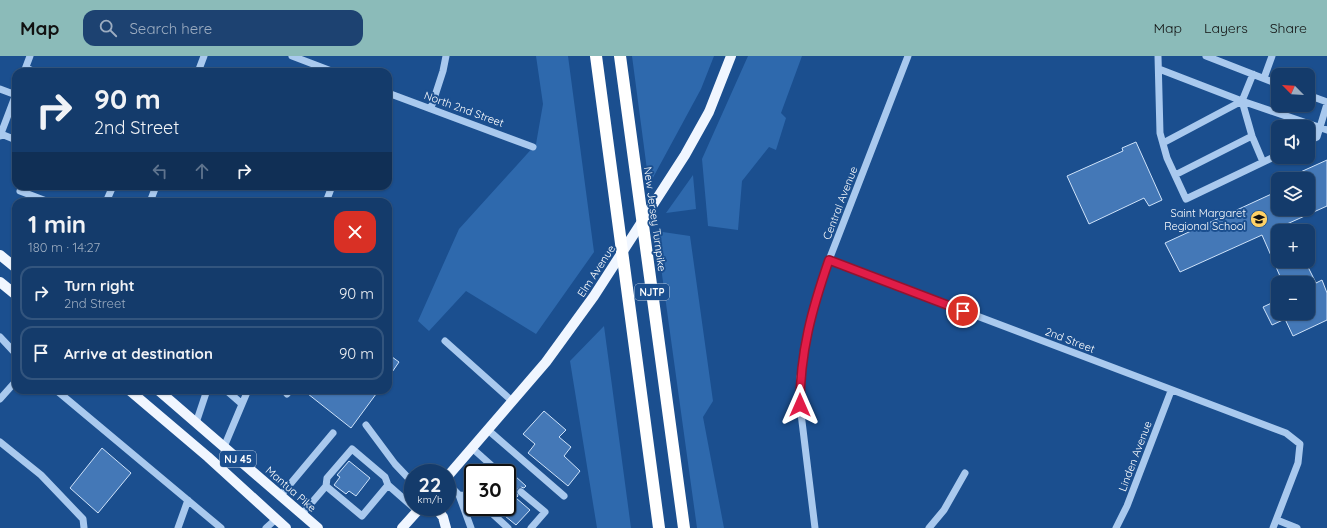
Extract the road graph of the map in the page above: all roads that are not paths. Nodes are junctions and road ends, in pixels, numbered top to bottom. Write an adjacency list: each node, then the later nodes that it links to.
1 (30, 56): 12 (street)
2 (204, 56): 13 (street)
3 (292, 56): 14 (street)
4 (446, 56): 26 (street)
5 (596, 56): 96 (highway, NJTP)
6 (620, 56): 97 (highway, New Jersey Turnpike / NJTP)
7 (731, 56): 56 (main road, Elm Avenue)
8 (908, 56): 40 (street, Central Avenue)
9 (1158, 56): 15 (street)
10 (1206, 56): 16 (street)
11 (1272, 56): 17 (street)
12 (26, 68)
13 (200, 68)
14 (324, 68)
15 (1159, 69): 23 (street); 32 (street)
16 (1253, 74): 17 (street); 23 (street)
17 (1264, 78): 18 (street)
18 (1271, 81)
19 (0, 89): 20 (street)
20 (12, 94)
21 (392, 94): 26 (street, North 2nd Street)
22 (1315, 98): 24 (street)
23 (1242, 101): 27 (street); 29 (street); 32 (street)
24 (1327, 103): 27 (street)
25 (12, 105): 28 (street)
26 (431, 108): 33 (street, North 2nd Street)
27 (1323, 128): 30 (street)
28 (0, 135): 31 (street)
29 (1252, 136): 35 (street); 36 (street)
30 (1315, 138)
31 (12, 139)
32 (1163, 143): 36 (street)
33 (533, 147)
34 (1271, 158): 35 (street)
35 (1263, 162): 36 (street)
36 (1175, 175)
37 (20, 190): 38 (street)
38 (38, 198)
39 (0, 255): 41 (main road)
40 (829, 260): 48 (street, 2nd Street); 98 (street, Central Avenue)
41 (12, 265)
42 (0, 282): 43 (main road)
43 (12, 292)
44 (0, 337): 46 (street)
45 (445, 341): 56 (street)
46 (12, 350)
47 (12, 386): 55 (street)
48 (1171, 391): 84 (street, 2nd Street); 100 (street, Linden Avenue)
49 (61, 394): 78 (street)
50 (134, 394): 83 (main road, NJ 45)
51 (163, 394): 58 (main road, Mantua Pike / NJ 45)
52 (206, 394): 58 (street)
53 (231, 394): 57 (street)
54 (246, 394): 57 (street)
55 (0, 399)
56 (512, 401): 60 (main road, Elm Avenue)
57 (242, 404): 63 (street)
58 (196, 423): 63 (main road, Mantua Pike / NJ 45)
59 (366, 425): 68 (street)
60 (488, 430): 64 (main road, Elm Avenue); 76 (street)
61 (333, 433): 75 (street)
62 (0, 442): 85 (street)
63 (224, 447): 75 (main road, Mantua Pike / NJ 45)
64 (472, 448): 65 (street); 66 (main road, Elm Avenue)
65 (490, 464)
66 (456, 467)
67 (965, 473): 99 (street)
68 (404, 474)
69 (388, 485): 70 (street); 70 (street); 77 (street)
70 (326, 486): 79 (street)
71 (456, 492): 73 (street)
72 (521, 492): 95 (street)
73 (459, 495): 74 (street); 93 (street)
74 (464, 495)
75 (281, 496): 79 (main road, Mantua Pike / NJ 45)
76 (564, 496)
77 (404, 498)
78 (188, 500): 86 (street); 87 (street)
79 (302, 514): 90 (main road, Mantua Pike / NJ 45)
80 (410, 516): 91 (main road)
81 (441, 516): 92 (main road)
82 (495, 516): 94 (street)
83 (276, 519): 88 (street); 89 (main road, NJ 45)
84 (1277, 520): 101 (street); 102 (street)
85 (84, 528)
86 (178, 528)
87 (221, 528)
88 (266, 528)
89 (286, 528)
90 (318, 528)
91 (402, 528)
92 (446, 528)
93 (471, 528)
94 (508, 528)
95 (531, 528)
96 (659, 528)
97 (684, 528)
98 (815, 528)
99 (929, 528)
100 (1116, 528)
101 (1273, 528)
102 (1297, 528)

